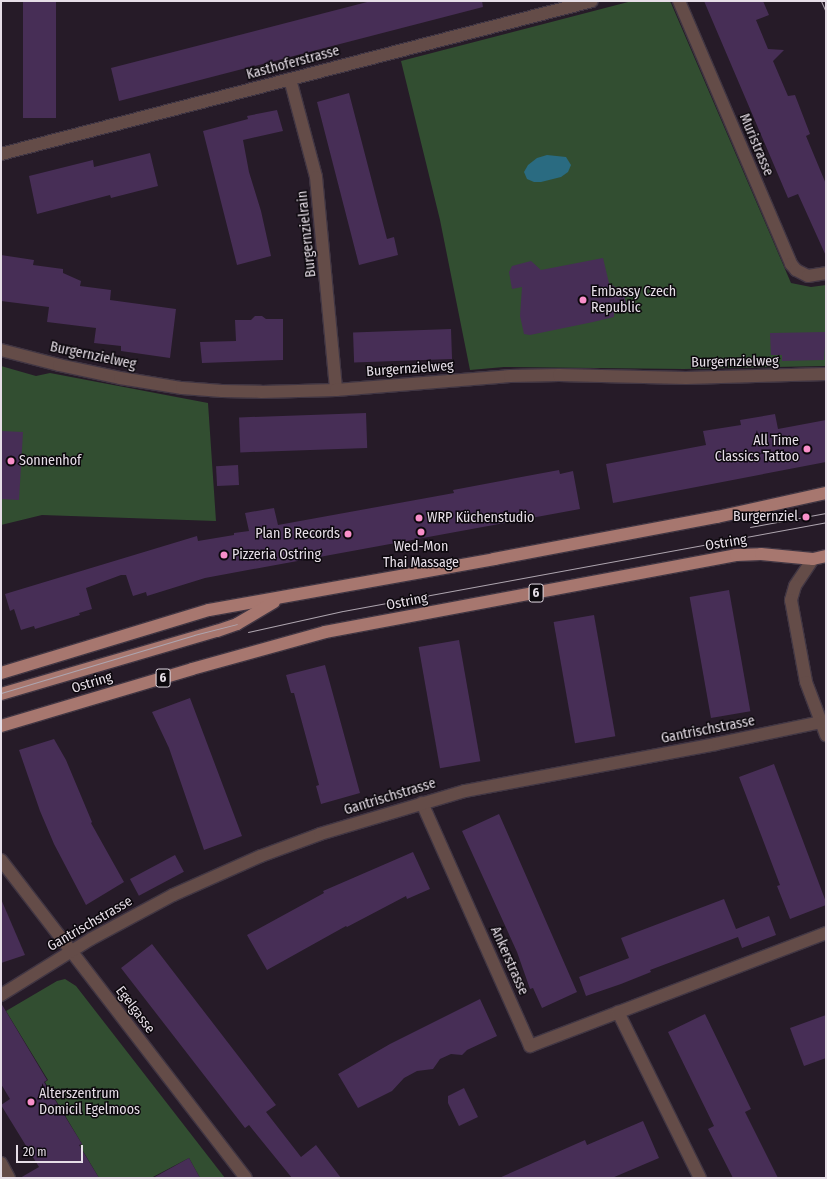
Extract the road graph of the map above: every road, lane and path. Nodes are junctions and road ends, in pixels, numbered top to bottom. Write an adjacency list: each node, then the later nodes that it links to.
1 (592, 1): 3 (street, Kasthoferstrasse)
2 (679, 1): 5 (street, Muristrasse)
3 (290, 79): 4 (street, Kasthoferstrasse); 8 (street, Burgernzielrain)
4 (1, 154)
5 (826, 273)
6 (1, 350): 8 (street, Burgernzielweg)
7 (826, 374): 8 (street, Burgernzielweg)
8 (336, 390)
9 (826, 493): 12 (main road, Ostring / 6)
10 (826, 556): 11 (main road, Ostring / 6)
11 (813, 559): 15 (street); 16 (main road, Ostring / 6)
12 (280, 598): 13 (main road, Ostring / 6); 14 (main road, Ostring / 6)
13 (1, 673)
14 (1, 694)
15 (821, 722): 17 (street); 18 (street, Gantrischstrasse)
16 (1, 726)
17 (826, 735)
18 (422, 803): 21 (street, Gantrischstrasse); 23 (street, Ankerstrasse)
19 (1, 860): 21 (street, Egelgasse)
20 (826, 933): 23 (street, Ankerstrasse)
21 (71, 951): 22 (street, Gantrischstrasse); 26 (street, Egelgasse)
22 (1, 995)
23 (618, 1012): 27 (street)
24 (1, 1163): 25 (street)
25 (9, 1178)
26 (246, 1178)
27 (700, 1178)

